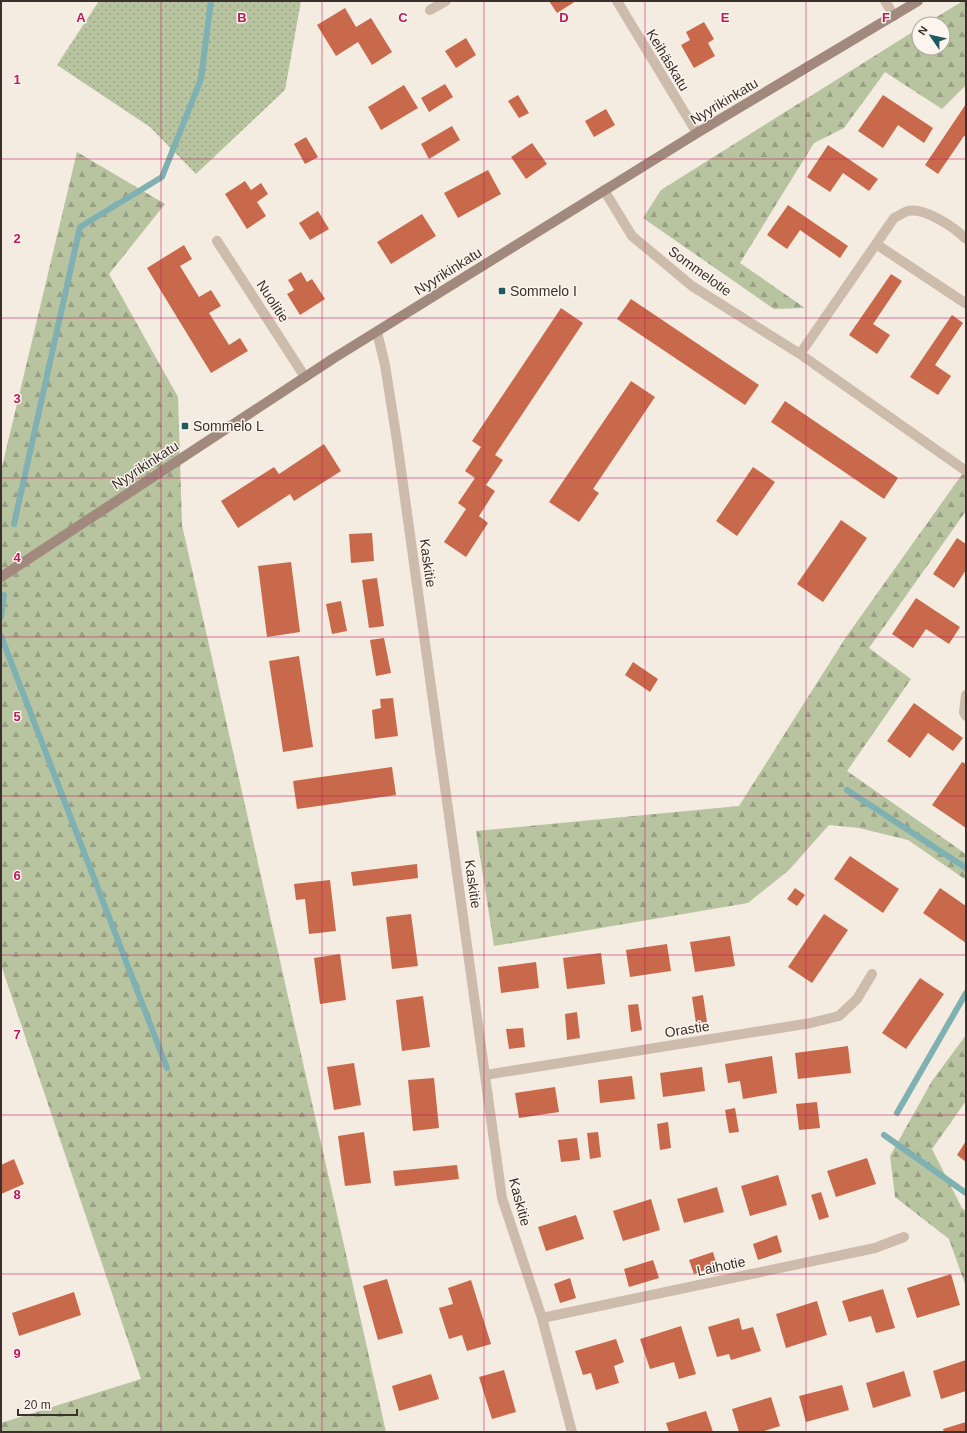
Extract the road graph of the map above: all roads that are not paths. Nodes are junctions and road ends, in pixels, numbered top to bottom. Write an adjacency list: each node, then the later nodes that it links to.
1 (446, 1): 5 (street)
2 (616, 1): 7 (street, Keihäskatu)
3 (886, 1): 6 (street)
4 (918, 1): 6 (street, Nyyrikinkatu)
5 (430, 10)
6 (894, 16): 7 (street, Nyyrikinkatu)
7 (697, 133): 8 (street, Nyyrikinkatu)
8 (604, 190): 13 (street, Nyyrikinkatu); 14 (street, Sommelotie)
9 (966, 240): 11 (street)
10 (217, 241): 15 (street, Nuolitie)
11 (876, 244): 12 (street); 14 (street)
12 (966, 302)
13 (377, 332): 15 (street, Nyyrikinkatu); 21 (street, Kaskitie)
14 (800, 354): 16 (street, Sommelotie)
15 (305, 377): 17 (street, Nyyrikinkatu)
16 (966, 471)
17 (1, 577)
18 (966, 695): 19 (street)
19 (966, 716)
20 (872, 974): 21 (street, Orastie)
21 (485, 1075): 23 (street, Kaskitie)
22 (904, 1237): 23 (street, Laihotie)
23 (542, 1318): 24 (street, Kaskitie)
24 (572, 1432)

